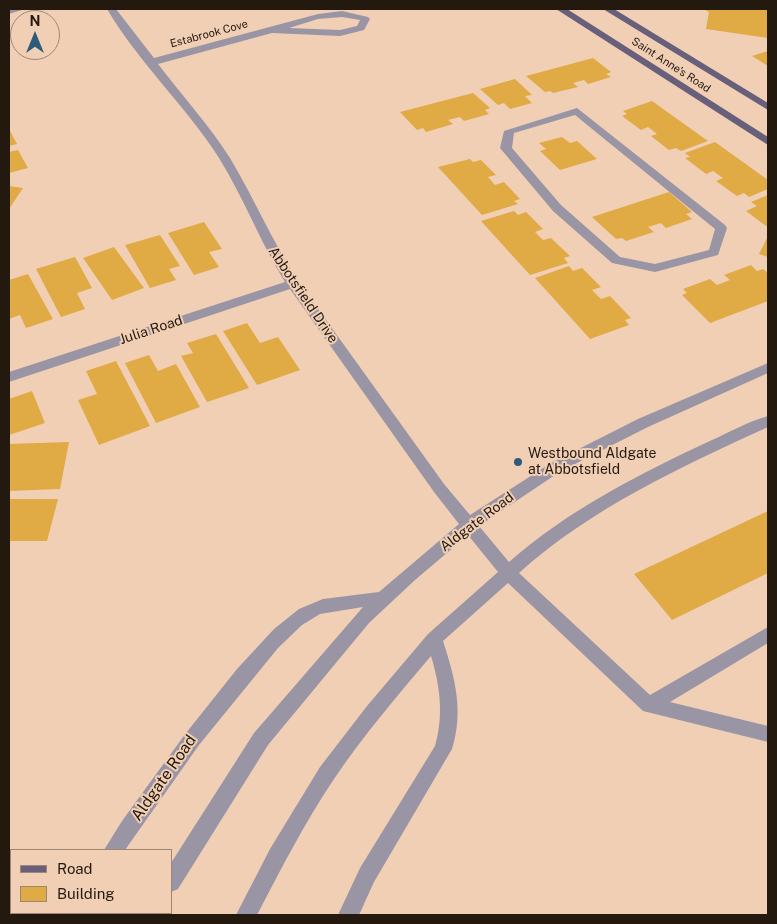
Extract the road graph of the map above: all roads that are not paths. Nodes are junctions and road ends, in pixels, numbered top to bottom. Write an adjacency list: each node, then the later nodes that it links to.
1 (20, 9): 5 (street)
2 (111, 9): 7 (street, Abbotsfield Drive)
3 (560, 9): 10 (main road, Saint Anne's Road)
4 (608, 9): 8 (main road, Saint Anne's Road)
5 (9, 11)
6 (272, 30): 6 (street, Estabrook Cove); 7 (street, Estabrook Cove)
7 (152, 62): 11 (street, Abbotsfield Drive)
8 (768, 107)
9 (577, 111): 9 (street)
10 (768, 142)
11 (293, 284): 13 (street, Julia Road); 15 (street, Abbotsfield Drive)
12 (768, 368): 15 (street, Aldgate Road)
13 (9, 377)
14 (768, 421): 16 (street)
15 (469, 526): 16 (street, Abbotsfield Drive); 17 (street, Aldgate Road)
16 (508, 573): 19 (street); 20 (street, Abbotsfield Drive)
17 (383, 599): 22 (street, Aldgate Road); 23 (street, Aldgate Road)
18 (768, 634): 20 (street)
19 (434, 639): 24 (street); 25 (street)
20 (649, 705): 21 (street)
21 (768, 734)
22 (115, 849)
23 (172, 880)
24 (246, 915)
25 (348, 915)

